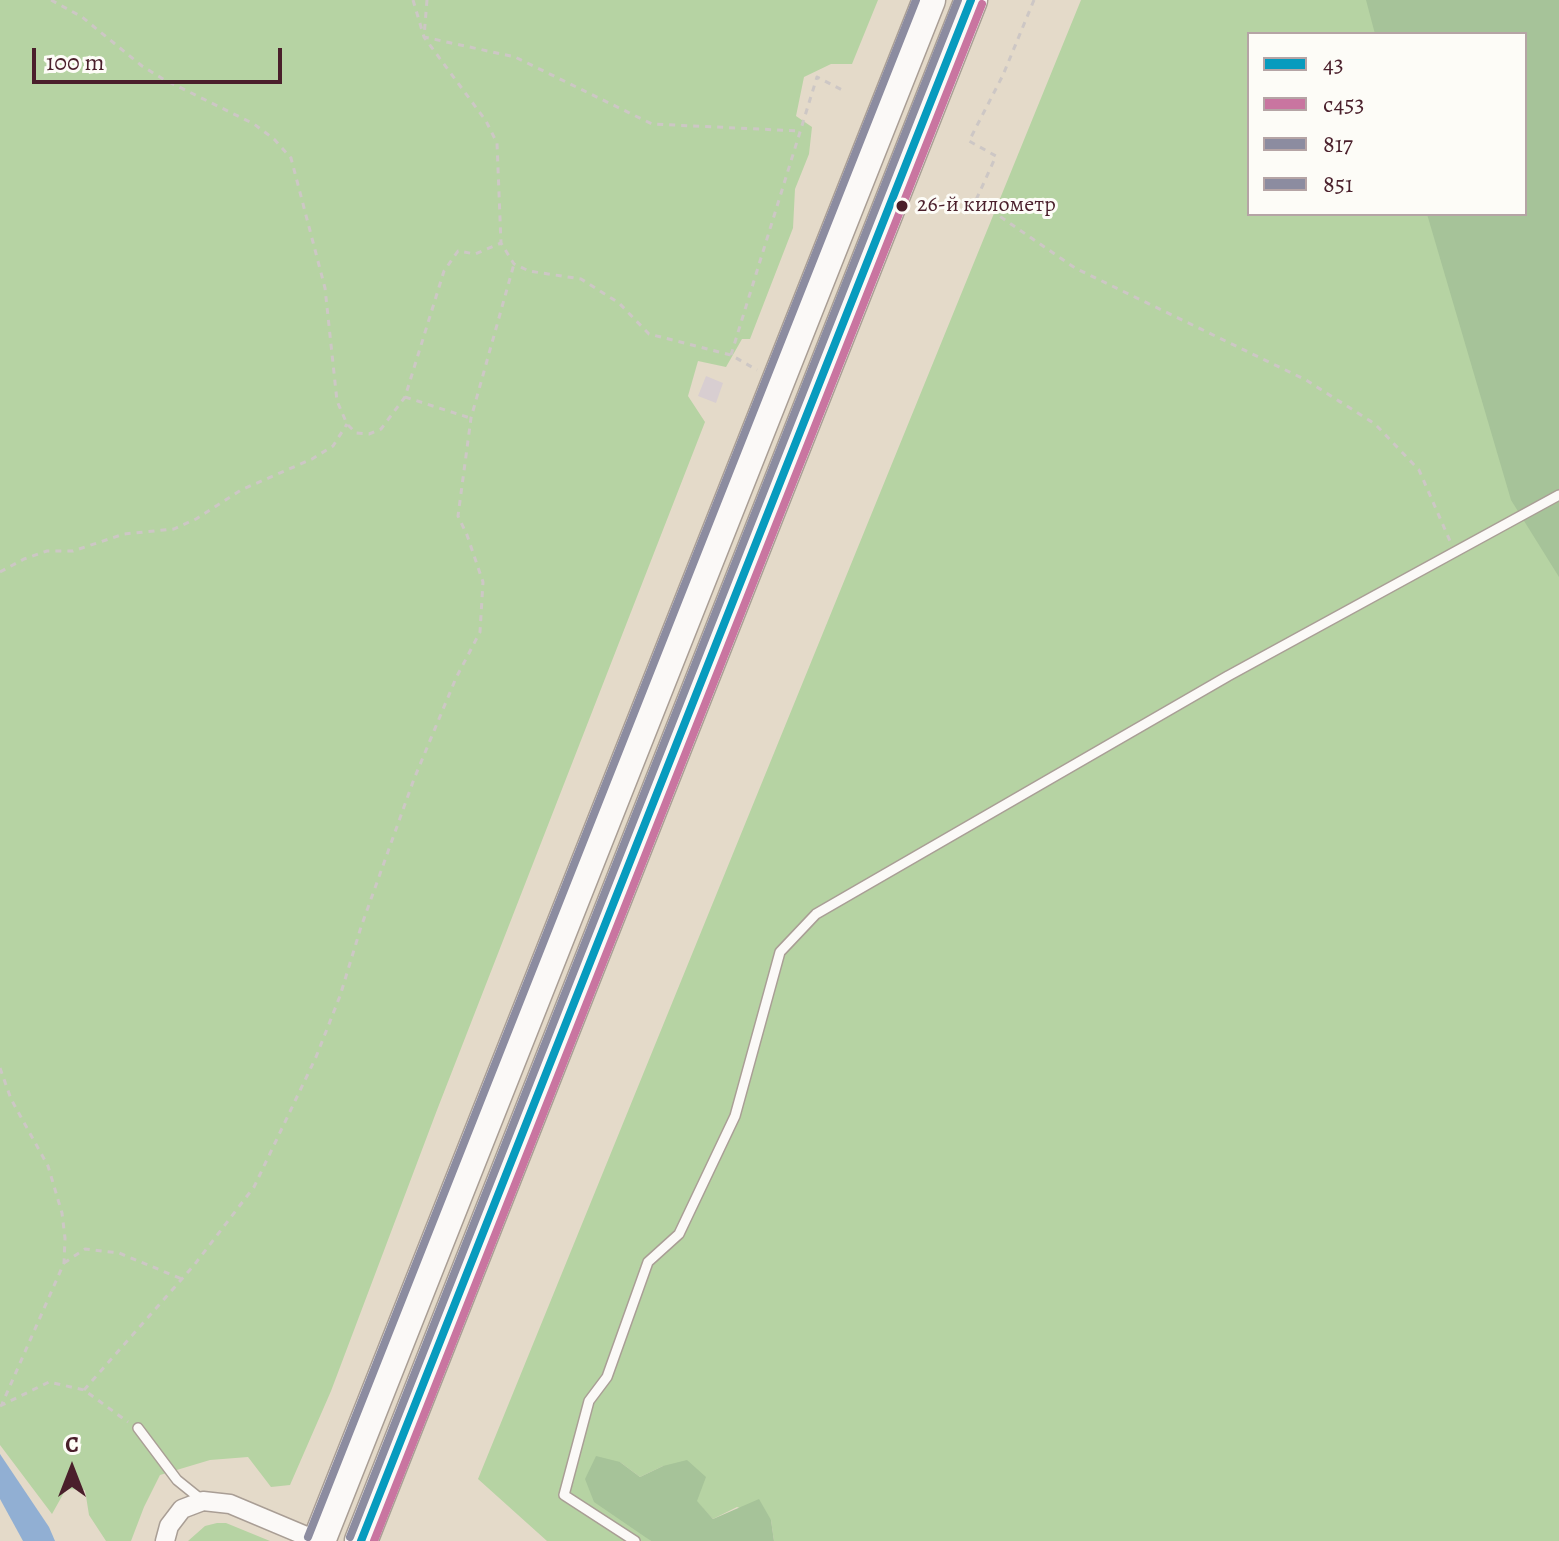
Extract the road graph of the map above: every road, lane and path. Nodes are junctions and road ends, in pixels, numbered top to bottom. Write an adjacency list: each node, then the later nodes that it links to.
1 (51, 0): 16 (path)
2 (413, 0): 7 (path)
3 (427, 0): 7 (path)
4 (929, 0): 13 (highway)
5 (971, 0): 27 (highway)
6 (1034, 0): 18 (path)
7 (424, 37): 9 (path); 10 (path)
8 (846, 92): 9 (path)
9 (800, 131): 12 (path)
10 (501, 243): 11 (path); 14 (path)
11 (514, 264): 12 (path); 15 (path)
12 (731, 355): 13 (path)
13 (778, 381): 29 (highway)
14 (405, 397): 15 (path); 16 (path)
15 (471, 418): 22 (path)
16 (347, 424): 19 (path)
17 (1559, 495): 18 (lane)
18 (1454, 552): 30 (lane)
19 (0, 572)
20 (0, 1068): 21 (path)
21 (64, 1263): 22 (path); 24 (path)
22 (182, 1279): 23 (path)
23 (84, 1390): 24 (path); 25 (path)
24 (1, 1405)
25 (138, 1428): 26 (lane)
26 (203, 1501): 28 (street); 29 (street)
27 (364, 1532)
28 (165, 1541)
29 (318, 1541)
30 (635, 1541)

